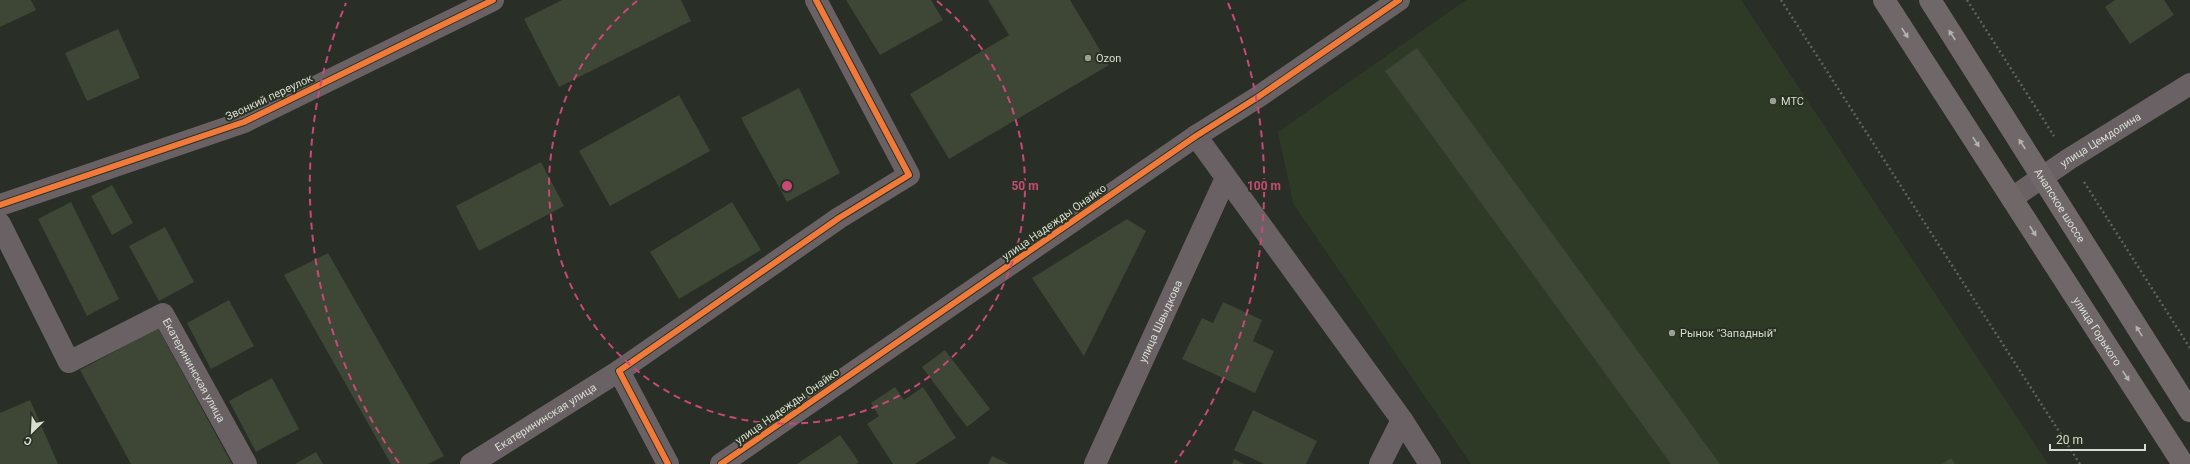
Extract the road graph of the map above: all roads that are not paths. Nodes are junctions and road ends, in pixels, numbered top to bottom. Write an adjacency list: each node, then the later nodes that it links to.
1 (493, 0): 11 (street, Звонкий переулок)
2 (816, 0): 13 (street, Екатерининская улица)
3 (1399, 0): 7 (street, улица Надежды Онайко)
4 (1884, 0): 10 (highway, one-way to 10)
5 (1930, 0): 8 (highway, Анапское шоссе, one-way to 5)
6 (2190, 84): 8 (street, улица Цемдолина)
7 (1196, 136): 9 (street); 19 (street, улица Надежды Онайко)
8 (2043, 177): 10 (street, улица Цемдолина); 14 (highway, Анапское шоссе, one-way to 8)
9 (1226, 178): 15 (street); 20 (street, улица Швыдкова)
10 (2012, 198): 23 (highway, улица Горького, one-way to 23)
11 (0, 205)
12 (0, 224): 16 (street, Екатерининская улица)
13 (619, 370): 17 (street, Екатерининская улица); 18 (street)
14 (2190, 411)
15 (1402, 420): 21 (street); 22 (street)
16 (246, 464)
17 (471, 464)
18 (668, 464)
19 (721, 464)
20 (1095, 464)
21 (1380, 464)
22 (1430, 464)
23 (2183, 464)

